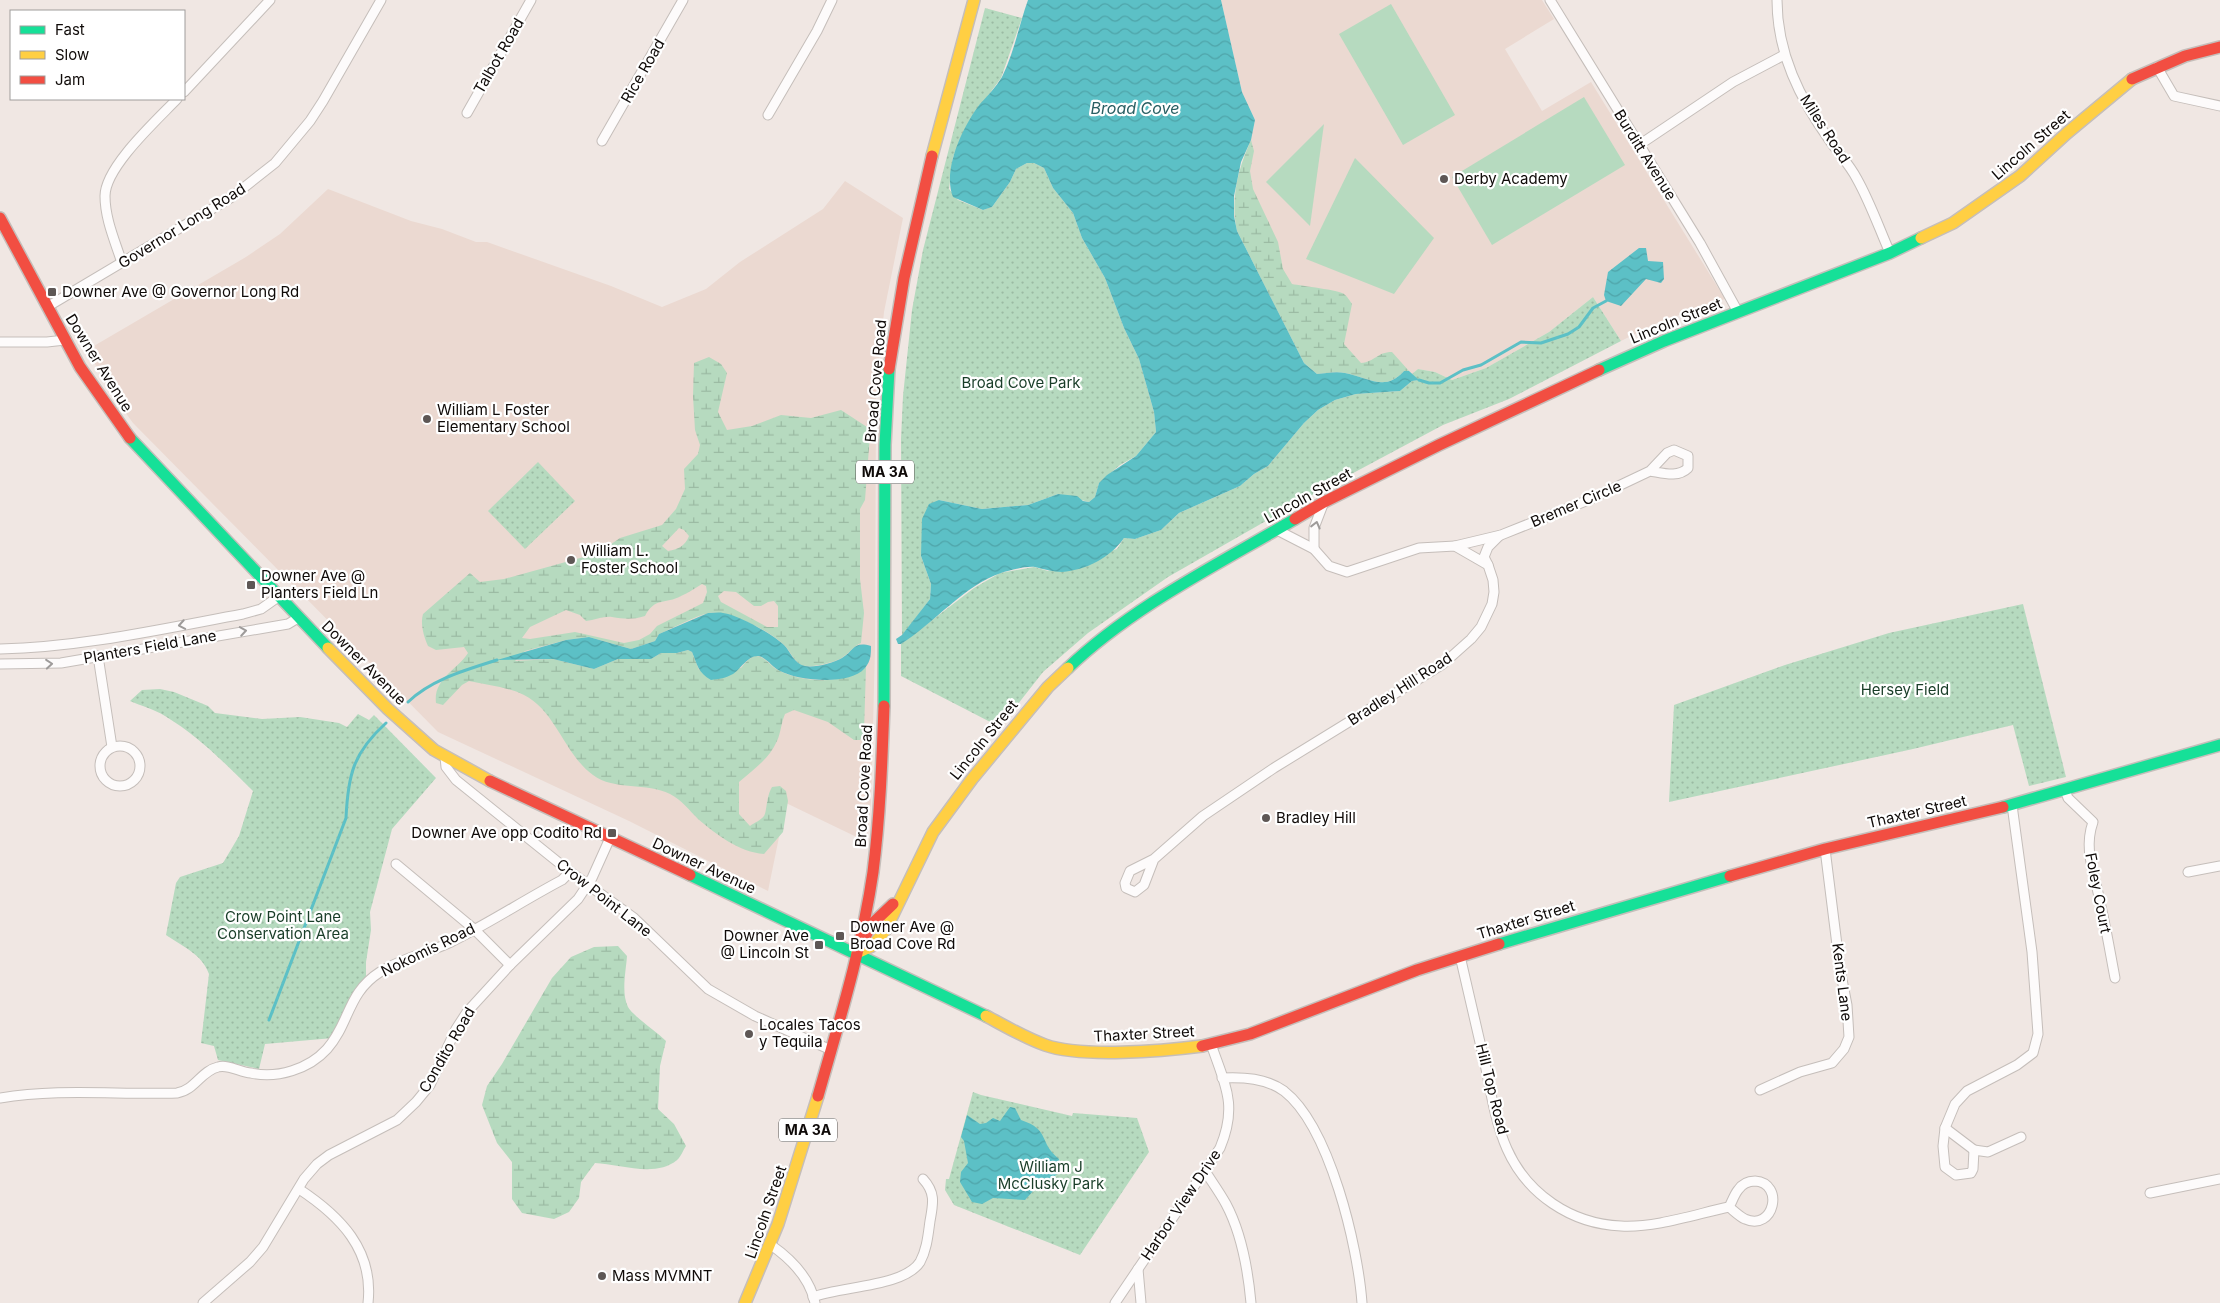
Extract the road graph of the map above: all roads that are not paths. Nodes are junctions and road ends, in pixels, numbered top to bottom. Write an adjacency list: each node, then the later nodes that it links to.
1 (270, 0): 12 (street)
2 (381, 0): 21 (street, Governor Long Road)
3 (531, 0): 15 (street, Talbot Road)
4 (683, 0): 17 (street, Rice Road)
5 (832, 0): 16 (street)
6 (974, 0): 52 (main road, Broad Cove Road / MA 3A)
7 (1550, 0): 18 (street, Burditt Avenue)
8 (1777, 0): 10 (street, Miles Road)
9 (2220, 47): 11 (main road, Lincoln Street)
10 (1784, 55): 18 (street); 20 (street, Miles Road)
11 (2157, 67): 14 (street); 20 (main road, Lincoln Street)
12 (185, 91)
13 (176, 100): 21 (street)
14 (2220, 106)
15 (467, 113)
16 (768, 115)
17 (602, 141)
18 (1639, 145): 23 (street, Burditt Avenue)
19 (0, 218): 22 (main road, Downer Avenue)
20 (1890, 252): 23 (main road, Lincoln Street)
21 (122, 263): 22 (street, Governor Long Road)
22 (47, 308): 24 (main road, Downer Avenue)
23 (1738, 312): 27 (main road, Lincoln Street)
24 (65, 340): 25 (street); 33 (main road, Downer Avenue)
25 (0, 342)
26 (1650, 472): 29 (street, Bremer Circle)
27 (1324, 502): 28 (main road, Lincoln Street); 31 (street, one-way to 27)
28 (1277, 530): 31 (street); 52 (main road, Lincoln Street)
29 (1501, 535): 30 (street, Bremer Circle); 32 (street, Bremer Circle)
30 (1455, 546): 31 (street); 32 (street)
31 (1314, 550)
32 (1488, 565): 45 (street, Bradley Hill Road)
33 (278, 597): 34 (main road, Downer Avenue); 35 (street, Planters Field Lane, one-way to 35)
34 (298, 618): 36 (street, Planters Field Lane, one-way to 34); 40 (main road, Downer Avenue)
35 (0, 649)
36 (98, 656): 37 (street, Planters Field Lane, one-way to 36); 39 (street)
37 (0, 664)
38 (2220, 745): 41 (main road, Thaxter Street)
39 (112, 747): 39 (street)
40 (445, 757): 43 (main road, Downer Avenue); 48 (street, Crow Point Lane)
41 (2065, 790): 42 (main road, Thaxter Street); 55 (street, Foley Court)
42 (2012, 805): 44 (main road, Thaxter Street); 61 (street)
43 (610, 838): 50 (street, Condito Road); 52 (main road, Downer Avenue)
44 (1825, 849): 53 (main road, Thaxter Street); 59 (street, Kents Lane)
45 (1154, 859)
46 (396, 864): 51 (street)
47 (2220, 866): 49 (street)
48 (570, 872): 50 (street, Crow Point Lane); 51 (street, Nokomis Road)
49 (2188, 872)
50 (588, 884): 54 (street, Condito Road); 57 (street, Crow Point Lane)
51 (474, 929): 54 (street); 60 (street, Nokomis Road)
52 (856, 953): 56 (main road, Thaxter Street); 57 (main road, Lincoln Street / MA 3A)
53 (1460, 956): 56 (main road, Thaxter Street); 69 (street, Hill Top Road)
54 (510, 965): 67 (street, Condito Road)
55 (2115, 978)
56 (1211, 1044): 58 (street, Harbor View Drive)
57 (831, 1050): 70 (main road, Lincoln Street / MA 3A)
58 (1222, 1078): 64 (street, Harbor View Drive); 79 (street)
59 (1760, 1090)
60 (0, 1098)
61 (1944, 1128): 63 (street); 63 (street)
62 (2021, 1137): 63 (street)
63 (1974, 1150)
64 (1205, 1171): 71 (street, Harbor View Drive); 78 (street)
65 (923, 1179): 72 (street)
66 (2220, 1179): 68 (street)
67 (299, 1189): 73 (street, Condito Road); 74 (street)
68 (2150, 1194)
69 (1730, 1207): 69 (street)
70 (771, 1245): 72 (street); 75 (main road, Lincoln Street / MA 3A)
71 (1138, 1269): 76 (street, Harbor View Drive); 77 (street)
72 (814, 1300)
73 (203, 1303)
74 (368, 1303)
75 (745, 1303)
76 (1115, 1303)
77 (1141, 1303)
78 (1251, 1303)
79 (1362, 1303)

